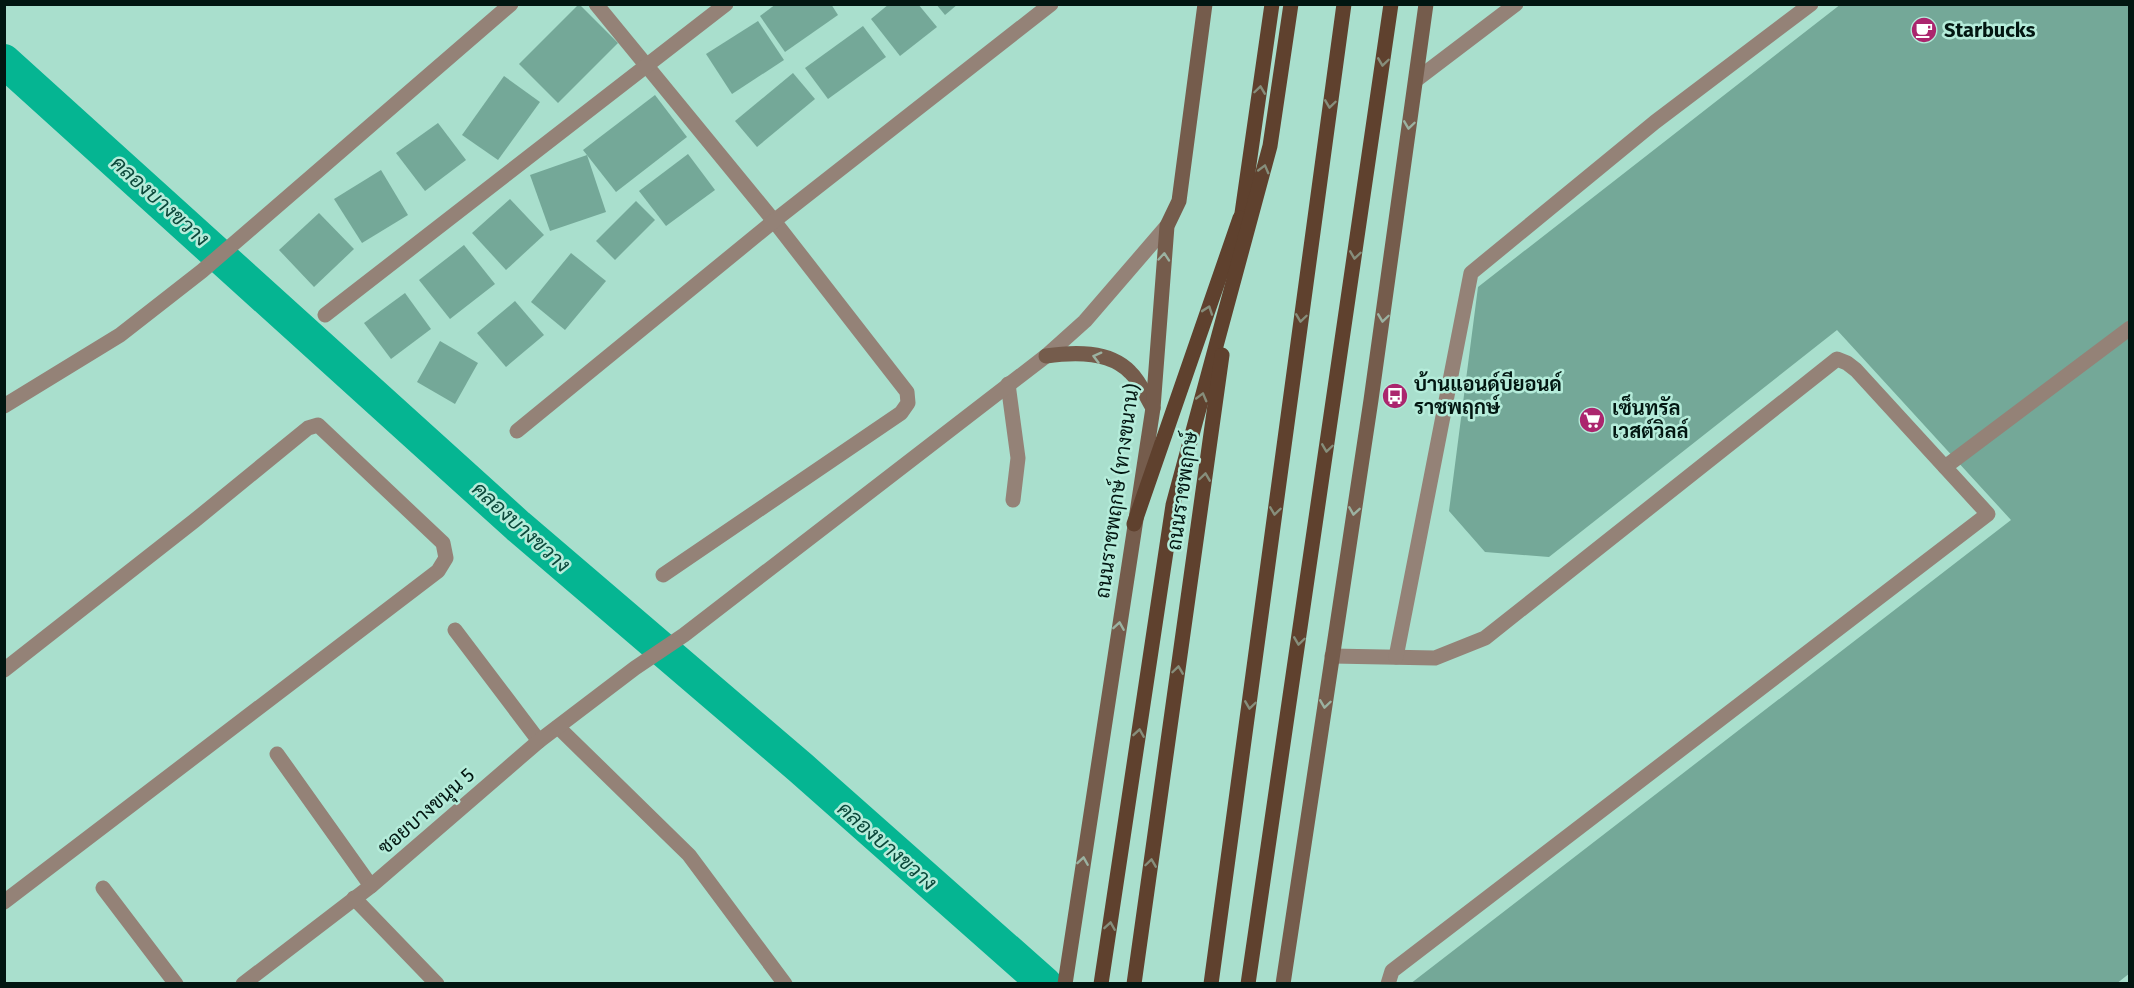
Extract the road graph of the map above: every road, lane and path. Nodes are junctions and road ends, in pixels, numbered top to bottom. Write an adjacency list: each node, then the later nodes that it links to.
1 (511, 4): 22 (street)
2 (596, 4): 13 (street)
3 (726, 4): 13 (street)
4 (1051, 4): 16 (street)
5 (1205, 4): 17 (main road, ถนนราชพฤกษ์ (ทางขนาน))
6 (1272, 4): 15 (main road, ถนนราชพฤกษ์, one-way to 6)
7 (1291, 4): 45 (main road, one-way to 7)
8 (1344, 4): 47 (main road, one-way to 47)
9 (1391, 4): 48 (main road, one-way to 48)
10 (1426, 4): 14 (main road)
11 (1516, 4): 14 (street)
12 (1811, 4): 31 (street)
13 (647, 65): 16 (street); 18 (street)
14 (1416, 80): 30 (main road, one-way to 30)
15 (1242, 210): 27 (main road, one-way to 15); 46 (main road, ถนนราชพฤกษ์, one-way to 15)
16 (774, 221): 24 (street); 28 (street)
17 (1167, 226): 20 (street, ซอยบางขนุน 5); 23 (main road, ถนนราชพฤกษ์ (ทางขนาน), one-way to 17)
18 (325, 315)
19 (2130, 328): 25 (street)
20 (1046, 356): 21 (street, ซอยบางขนุน 5); 23 (main road, one-way to 20)
21 (1008, 384): 26 (street); 33 (street, ซอยบางขนุน 5)
22 (4, 406)
23 (1152, 408): 27 (main road, ถนนราชพฤกษ์ (ทางขนาน))
24 (517, 431)
25 (1945, 467): 31 (street); 50 (street)
26 (1013, 500)
27 (1134, 524): 40 (main road, ถนนราชพฤกษ์ (ทางขนาน), one-way to 27)
28 (663, 575)
29 (455, 630): 34 (street)
30 (1332, 656): 31 (street); 49 (main road, one-way to 49)
31 (1396, 657)
32 (4, 670): 39 (street)
33 (558, 727): 34 (street, ซอยบางขนุน 5); 44 (street)
34 (539, 741): 36 (street, ซอยบางขนุน 5)
35 (277, 754): 36 (street)
36 (371, 886): 38 (street, ซอยบางขนุน 5)
37 (103, 888): 41 (street)
38 (354, 898): 42 (street, ซอยบางขนุน 5); 43 (street)
39 (4, 902)
40 (1065, 982)
41 (176, 984)
42 (243, 984)
43 (437, 984)
44 (785, 984)
45 (1101, 984)
46 (1134, 984)
47 (1211, 984)
48 (1248, 984)
49 (1283, 984)
50 (1388, 984)

